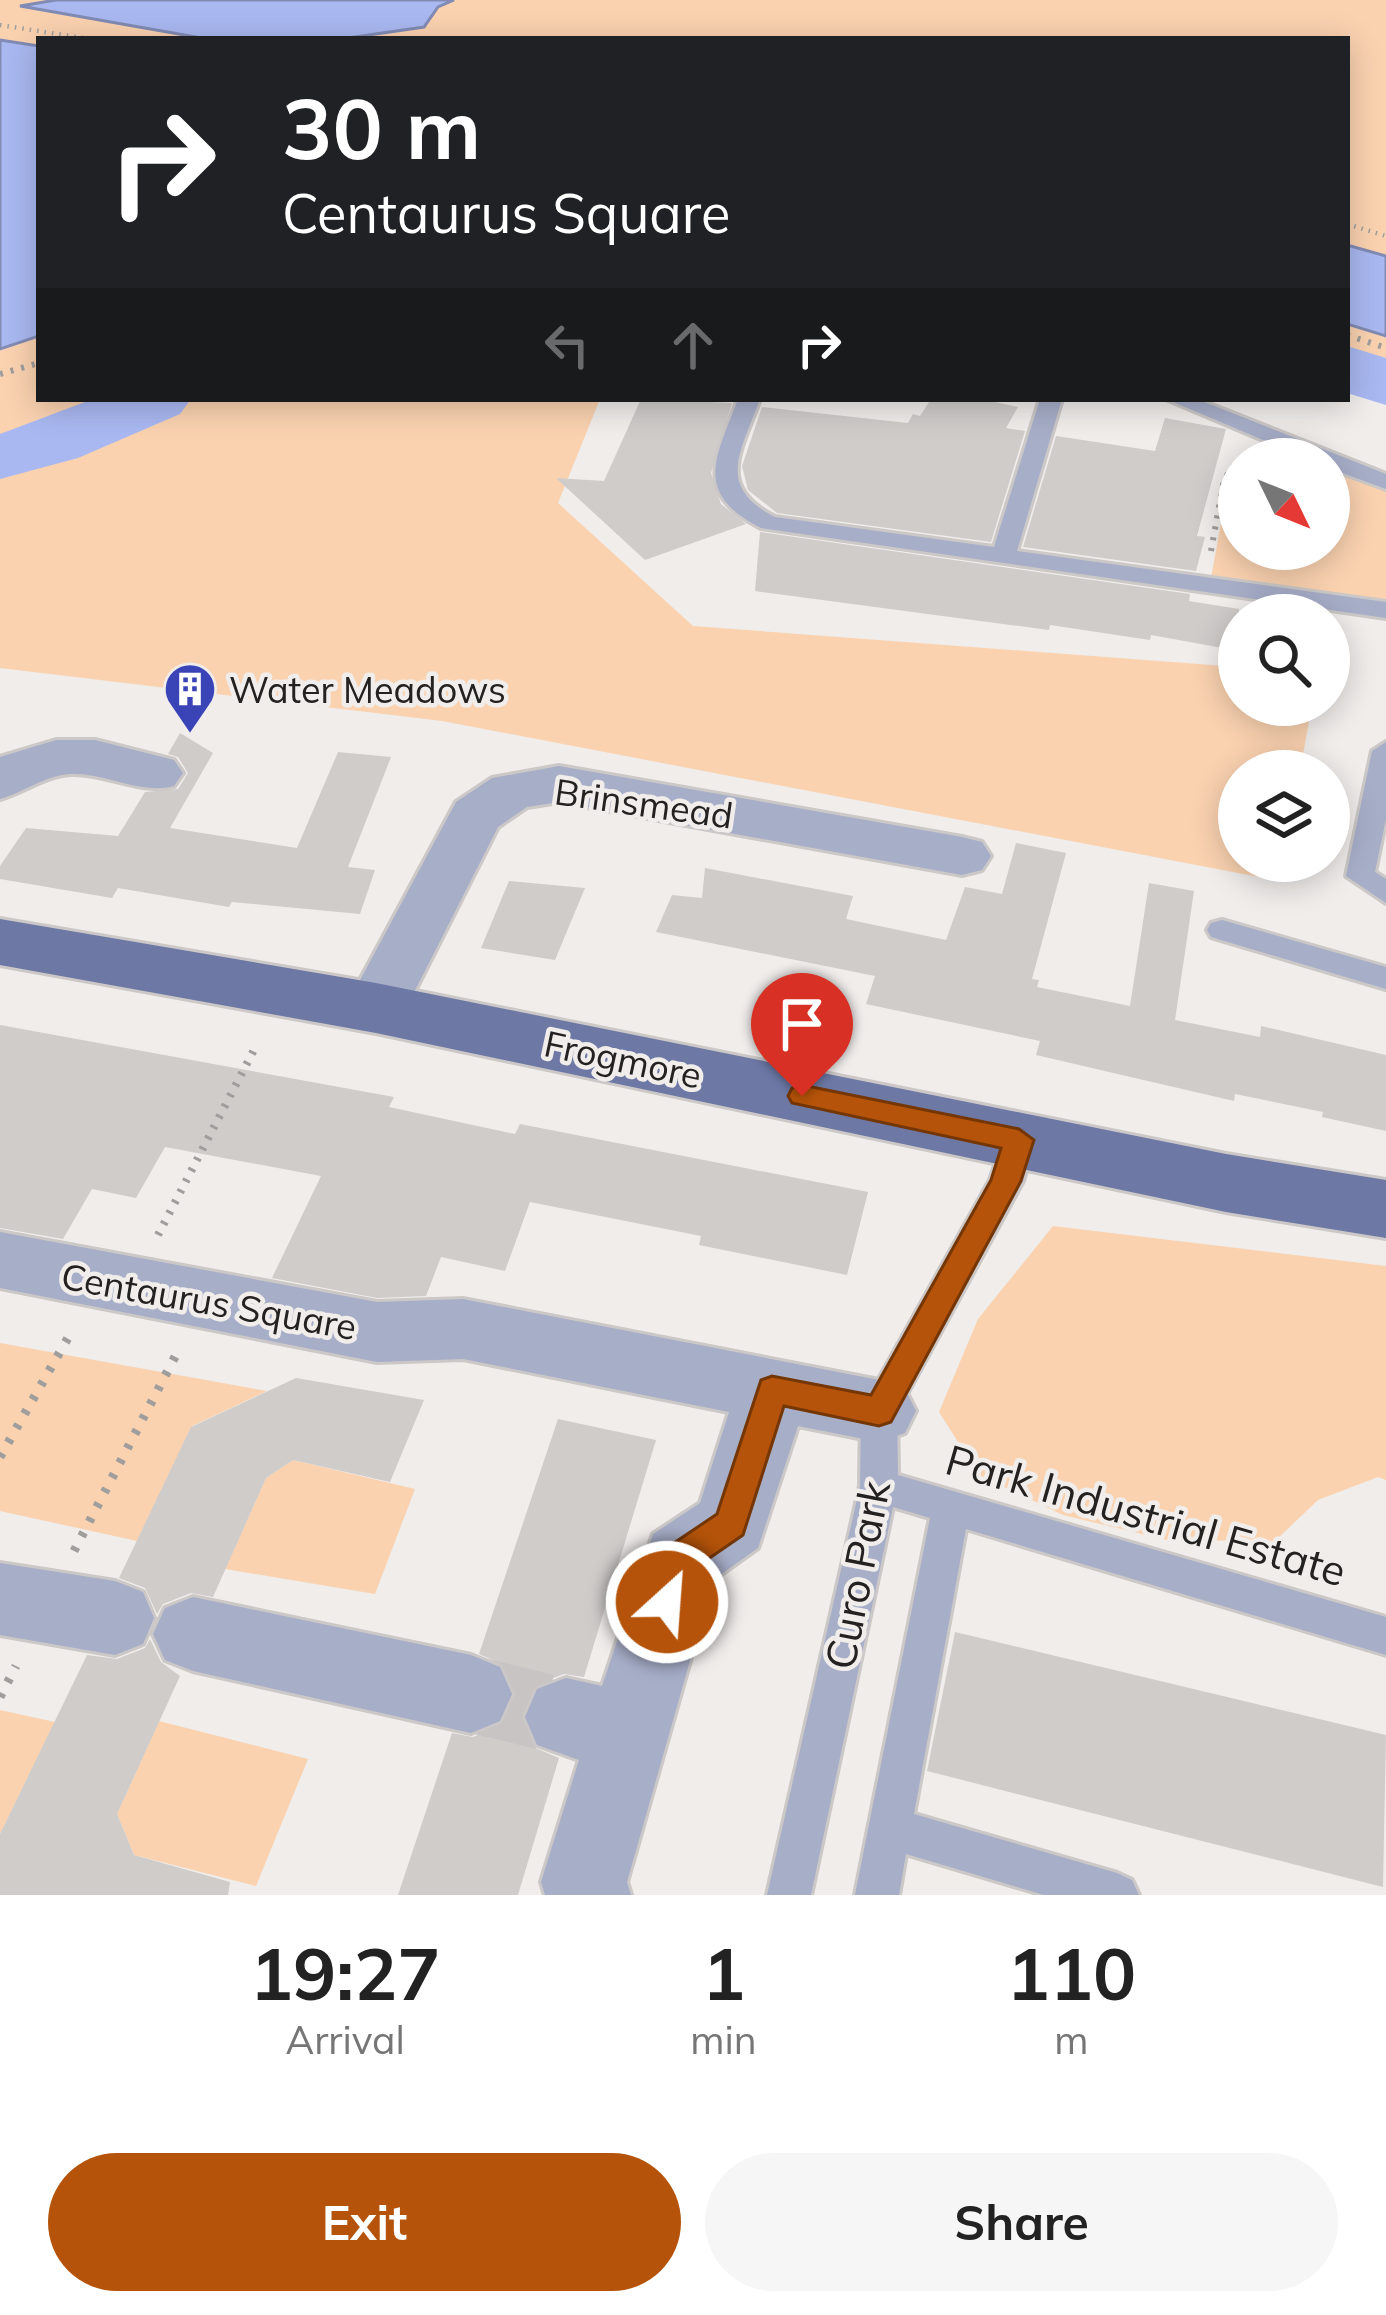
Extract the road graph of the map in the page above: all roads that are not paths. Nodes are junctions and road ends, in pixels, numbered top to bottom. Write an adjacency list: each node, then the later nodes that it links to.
1 (747, 402): 5 (lane)
2 (1050, 402): 5 (lane)
3 (1185, 402): 4 (lane)
4 (1386, 482)
5 (1004, 553): 6 (lane)
6 (1386, 610)
7 (1386, 751): 11 (lane)
8 (154, 773): 9 (street)
9 (0, 781)
10 (962, 856): 15 (street, Brinsmead)
11 (1386, 892)
12 (1222, 930): 14 (lane)
13 (0, 941): 15 (main road, Frogmore)
14 (1386, 978)
15 (376, 1008): 16 (main road, Frogmore)
16 (1019, 1140): 17 (main road, Frogmore); 20 (lane, Curo Park)
17 (1386, 1209)
18 (0, 1260): 19 (street, Centaurus Square)
19 (772, 1390): 20 (street, Centaurus Square); 27 (street)
20 (879, 1412): 21 (lane, Curo Park)
21 (879, 1486): 22 (lane, Park Industrial Estate); 28 (lane, Curo Park)
22 (951, 1508): 24 (lane, Park Industrial Estate); 26 (lane)
23 (193, 1634): 25 (street)
24 (1386, 1636)
25 (471, 1694)
26 (890, 1828): 29 (lane); 30 (lane)
27 (588, 1895)
28 (789, 1895)
29 (877, 1895)
30 (1118, 1895)

